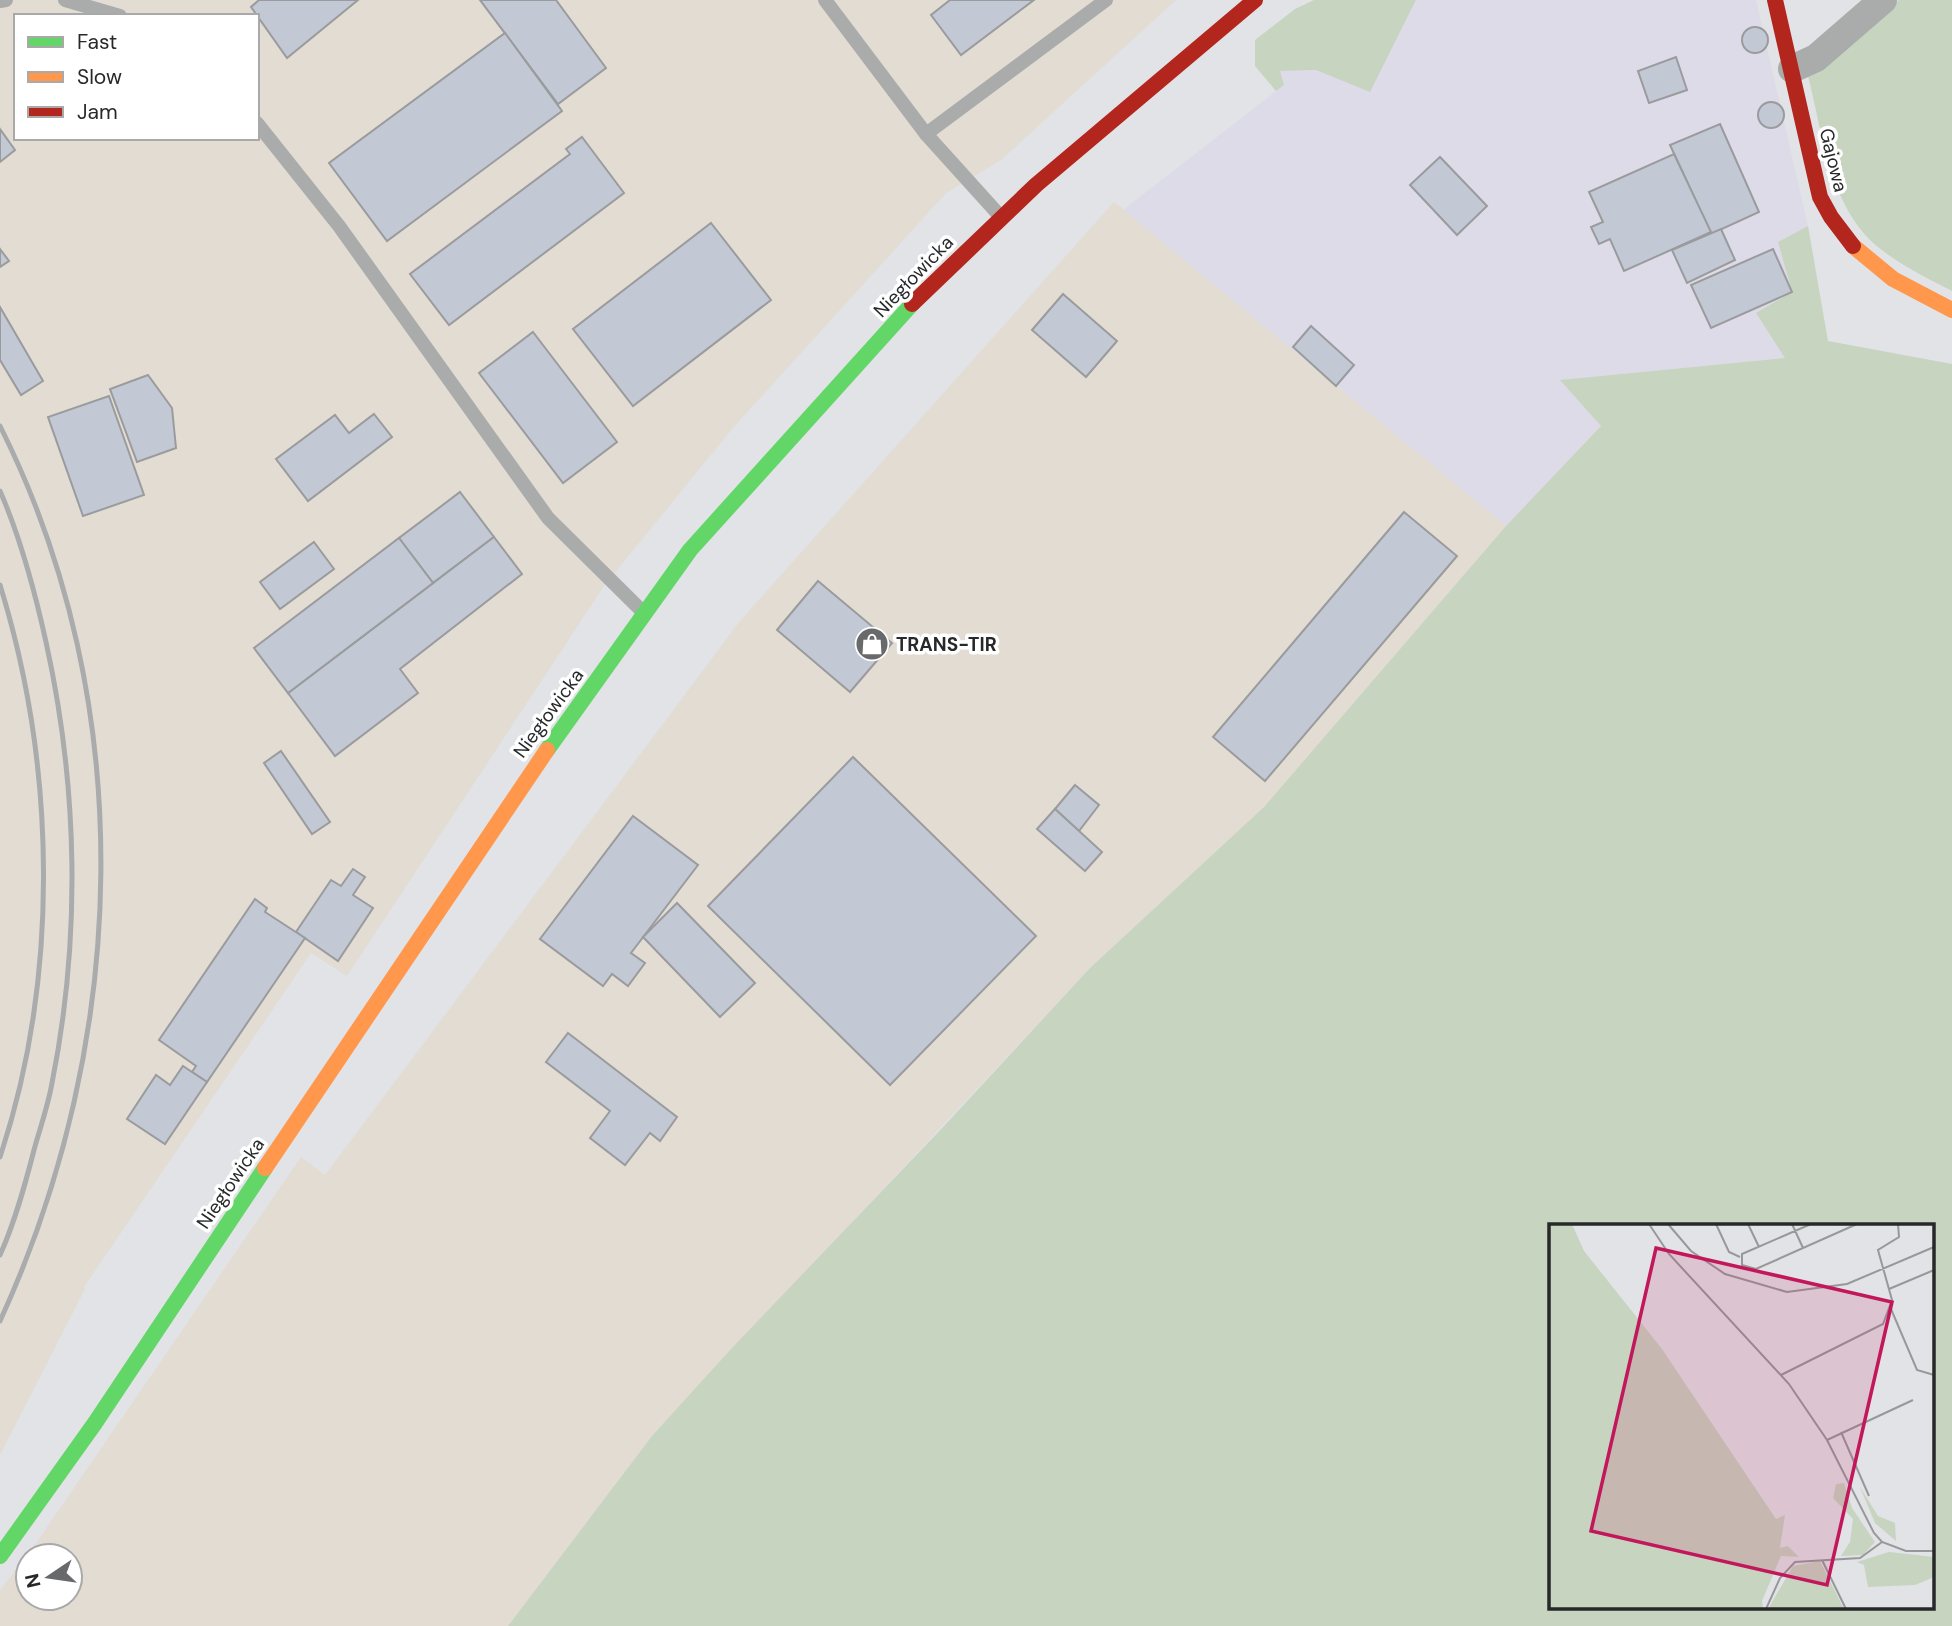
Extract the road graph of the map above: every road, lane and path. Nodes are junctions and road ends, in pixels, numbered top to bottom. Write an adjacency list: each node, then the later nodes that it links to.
1 (6, 0): 8 (lane)
2 (65, 0): 9 (lane)
3 (825, 0): 12 (lane)
4 (1106, 0): 12 (lane)
5 (1255, 0): 13 (street, Niegłowicka)
6 (1775, 0): 10 (street, Gajowa)
7 (1883, 0): 10 (street)
8 (0, 1)
9 (114, 14)
10 (1792, 69): 14 (street, Gajowa)
11 (259, 126): 15 (lane)
12 (926, 134): 13 (lane)
13 (1000, 217): 15 (street, Niegłowicka)
14 (1952, 310)
15 (645, 614): 16 (street, Niegłowicka)
16 (0, 1556)

